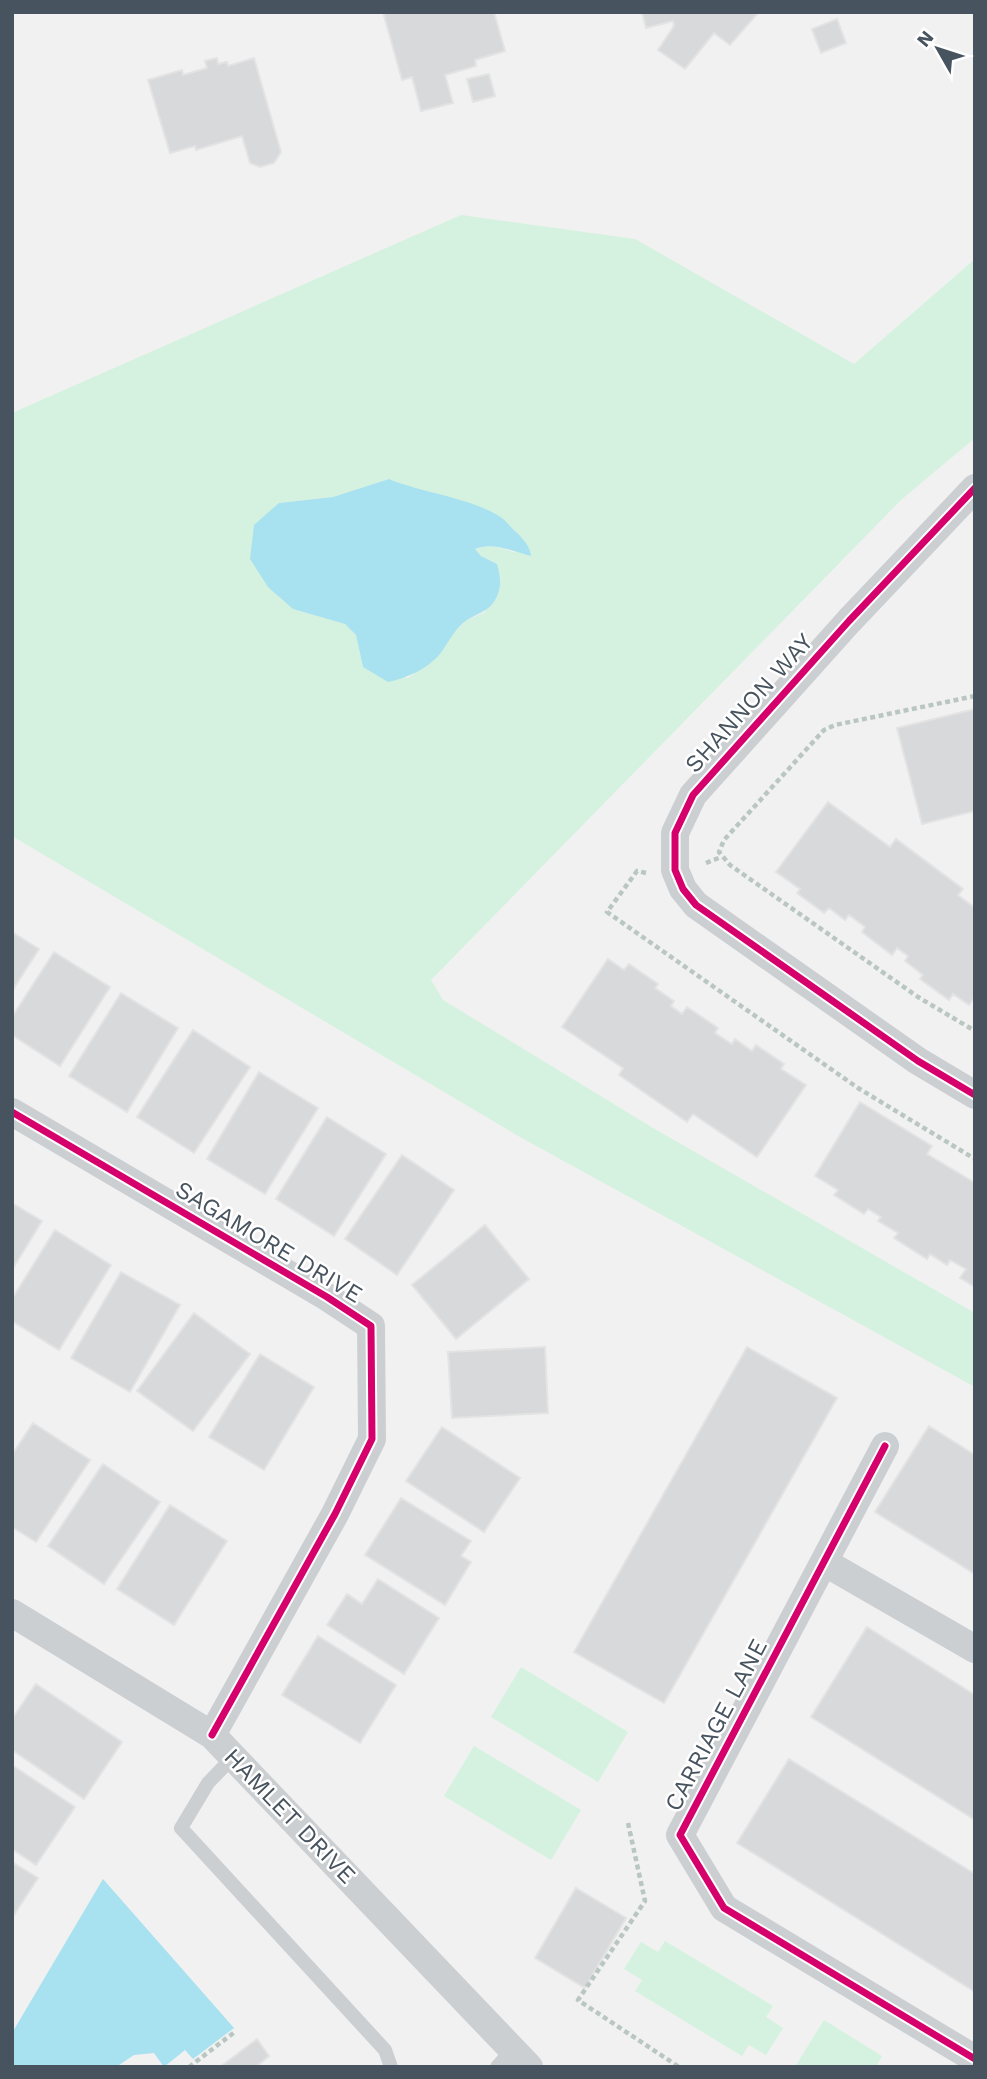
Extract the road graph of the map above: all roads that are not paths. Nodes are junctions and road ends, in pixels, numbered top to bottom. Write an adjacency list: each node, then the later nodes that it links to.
1 (975, 488): 2 (street, SHANNON WAY)
2 (975, 1095)
3 (12, 1112): 8 (street, SAGAMORE DRIVE)
4 (885, 1446): 5 (street, CARRIAGE LANE)
5 (824, 1562): 7 (street); 10 (street, CARRIAGE LANE)
6 (12, 1613): 8 (street, HAMLET DRIVE)
7 (975, 1649)
8 (212, 1735): 9 (street, HAMLET DRIVE)
9 (233, 1757): 11 (street, HAMLET DRIVE); 12 (lane)
10 (975, 2059)
11 (513, 2061)
12 (391, 2067)

